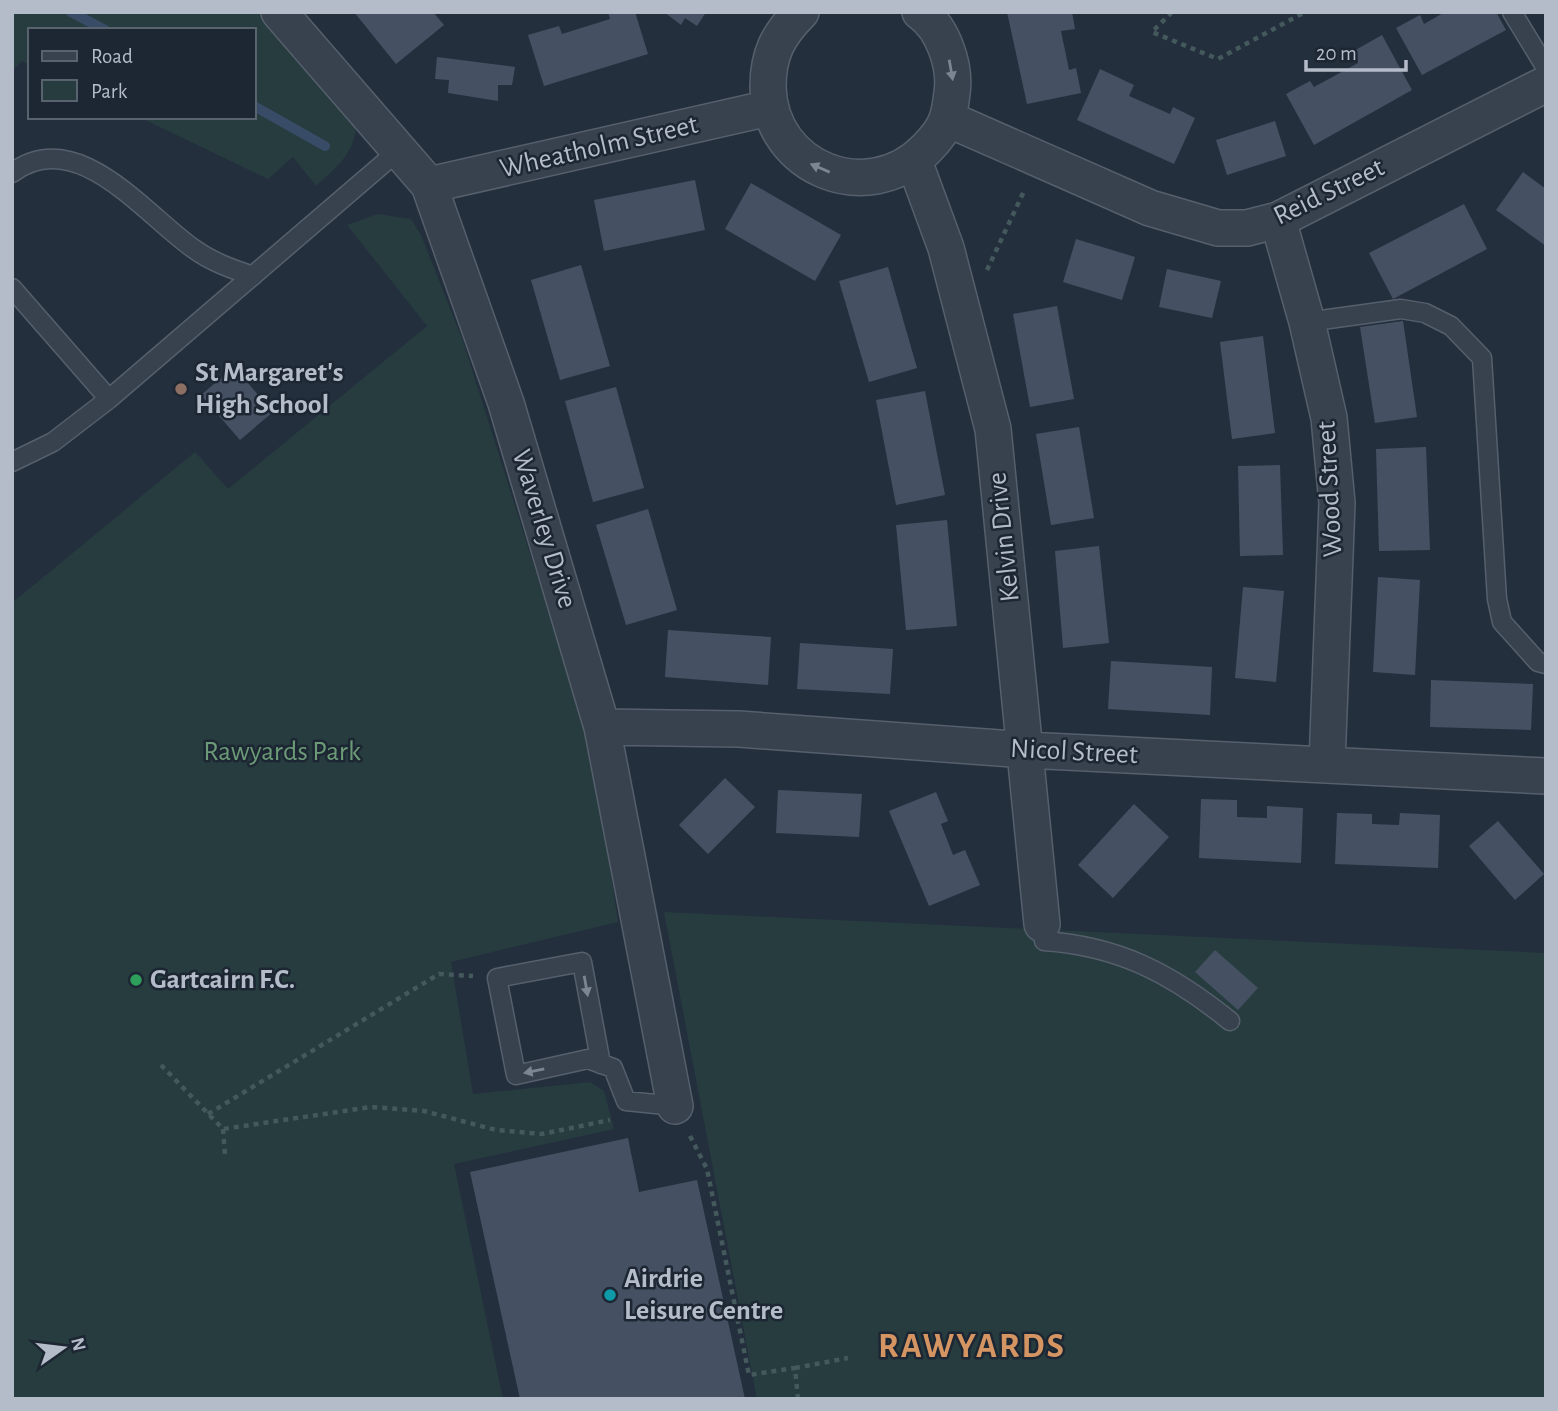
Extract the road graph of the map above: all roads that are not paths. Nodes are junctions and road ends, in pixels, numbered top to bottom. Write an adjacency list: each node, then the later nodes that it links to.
1 (279, 12): 9 (street, Waverley Drive)
2 (801, 12): 7 (street)
3 (1512, 12): 5 (lane)
4 (924, 13): 8 (street, one-way to 8)
5 (1546, 68)
6 (1546, 84): 13 (street, Reid Street)
7 (769, 108): 10 (street, one-way to 7); 12 (street, Wheatholm Street)
8 (948, 119): 10 (street); 13 (street, Reid Street)
9 (398, 151): 12 (street, Waverley Drive); 14 (lane)
10 (914, 161): 21 (street, Kelvin Drive)
11 (12, 173): 14 (lane)
12 (429, 186): 20 (street, Waverley Drive)
13 (1278, 220): 16 (street, Wood Street)
14 (253, 276): 17 (lane)
15 (12, 288): 17 (lane)
16 (1307, 322): 19 (lane); 22 (street, Wood Street)
17 (109, 399): 18 (lane)
18 (12, 462)
19 (1546, 664)
20 (602, 727): 21 (street, Nicol Street); 27 (street, Waverley Drive)
21 (1026, 750): 22 (street, Nicol Street); 24 (street, Kelvin Drive)
22 (1327, 764): 23 (street, Nicol Street)
23 (1546, 776)
24 (1042, 924): 25 (lane)
25 (1230, 1021)
26 (601, 1064): 26 (lane, one-way to 26); 27 (lane)
27 (675, 1106)

